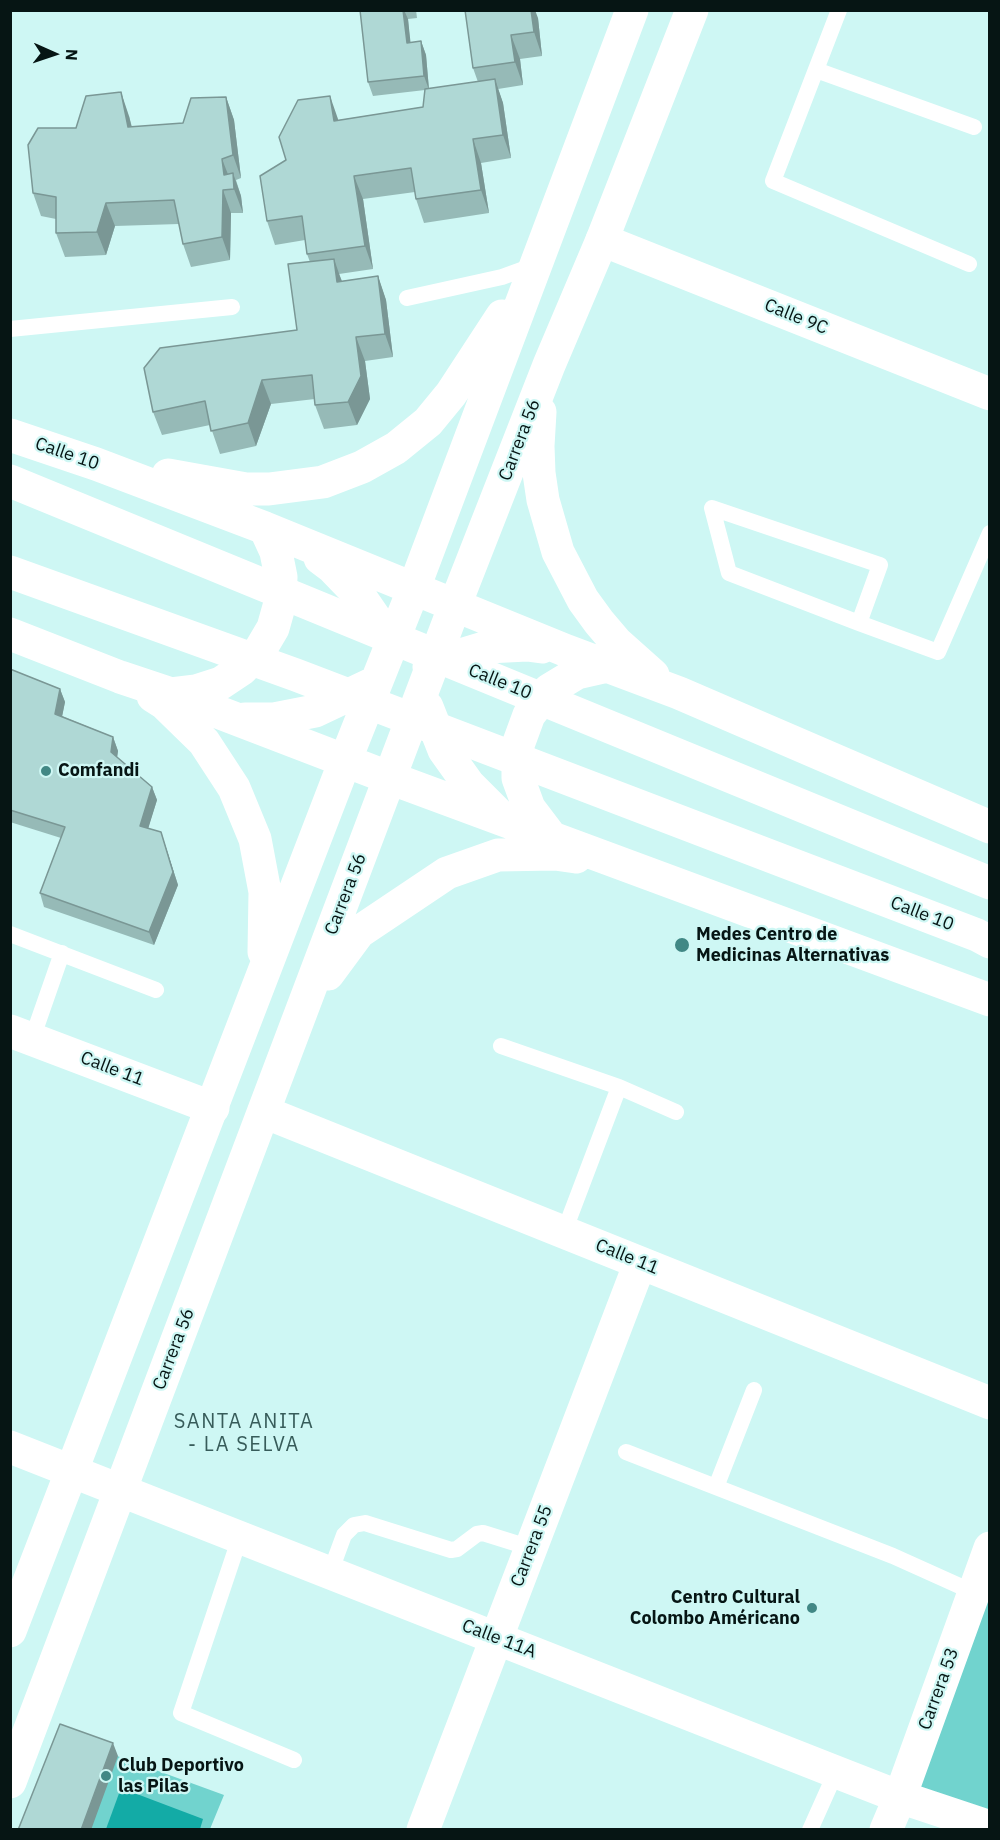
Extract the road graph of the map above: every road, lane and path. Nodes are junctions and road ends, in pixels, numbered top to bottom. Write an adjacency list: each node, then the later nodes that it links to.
1 (632, 10): 8 (street)
2 (692, 10): 6 (street, Carrera 56)
3 (839, 10): 4 (lane)
4 (816, 70): 5 (lane); 7 (lane)
5 (974, 127)
6 (602, 240): 12 (street, Carrera 56); 13 (street, Calle 9C)
7 (969, 264)
8 (536, 265): 9 (lane); 15 (street); 21 (street)
9 (407, 298)
10 (232, 307): 11 (lane)
11 (10, 329)
12 (549, 365): 22 (street, Carrera 56); 29 (street)
13 (990, 394)
14 (10, 435): 15 (street, Calle 10)
15 (96, 464): 17 (street, Calle 10)
16 (10, 481): 38 (street, Calle 10)
17 (265, 528): 19 (street, Calle 10); 30 (street)
18 (990, 533): 23 (lane)
19 (302, 544): 21 (street, Calle 10); 27 (street)
20 (10, 572): 40 (street, Calle 10)
21 (414, 588): 22 (street, Calle 10); 27 (street)
22 (455, 605): 25 (street, Calle 10); 27 (street, Carrera 56)
23 (859, 622): 23 (lane)
24 (10, 633): 28 (street)
25 (567, 651): 26 (street, Calle 10); 27 (street)
26 (608, 666): 29 (street, Calle 10); 36 (street)
27 (406, 673): 31 (street); 32 (street, Carrera 56); 33 (street, Carrera 56); 34 (street)
28 (120, 677): 30 (street); 44 (street)
29 (679, 693): 35 (street, Calle 10)
30 (171, 694): 31 (street)
31 (232, 718): 32 (street)
32 (345, 761): 33 (street); 44 (street, Carrera 56)
33 (390, 778): 34 (street); 47 (street, Carrera 56)
34 (504, 821): 36 (street)
35 (990, 827)
36 (551, 837): 37 (street)
37 (615, 862): 43 (street); 47 (street)
38 (990, 883)
39 (10, 934): 41 (lane)
40 (983, 939)
41 (62, 953): 42 (lane); 45 (lane)
42 (156, 990)
43 (990, 1000)
44 (254, 1001): 49 (street, Carrera 56)
45 (21, 1035): 49 (street, Calle 11)
46 (501, 1046): 48 (lane)
47 (286, 1052): 50 (street, Carrera 56)
48 (619, 1088): 51 (lane); 52 (lane)
49 (213, 1108): 58 (street, Carrera 56)
50 (264, 1112): 52 (street, Calle 11); 60 (street, Carrera 56)
51 (676, 1112)
52 (564, 1233): 53 (street, Calle 11)
53 (640, 1263): 55 (street, Calle 11); 62 (street, Carrera 55)
54 (754, 1390): 59 (lane)
55 (990, 1403)
56 (10, 1447): 58 (street, Calle 11A)
57 (626, 1452): 59 (lane)
58 (73, 1471): 60 (street, Calle 11A); 66 (street, Carrera 56)
59 (716, 1487): 65 (lane)
60 (121, 1490): 61 (street, Calle 11A); 70 (street, Carrera 56)
61 (240, 1538): 64 (street, Calle 11A); 68 (lane)
62 (531, 1548): 64 (lane); 67 (street, Carrera 55)
63 (990, 1548): 65 (street, Carrera 53)
64 (330, 1573): 67 (street, Calle 11A)
65 (974, 1592): 71 (street, Carrera 53)
66 (10, 1631)
67 (497, 1638): 69 (street, Calle 11A); 73 (street, Carrera 55)
68 (294, 1760)
69 (836, 1772): 71 (street, Calle 11A); 74 (lane)
70 (10, 1782)
71 (900, 1797): 72 (street, Calle 11A); 75 (street, Carrera 53)
72 (990, 1827)
73 (423, 1830)
74 (810, 1830)
75 (886, 1830)

